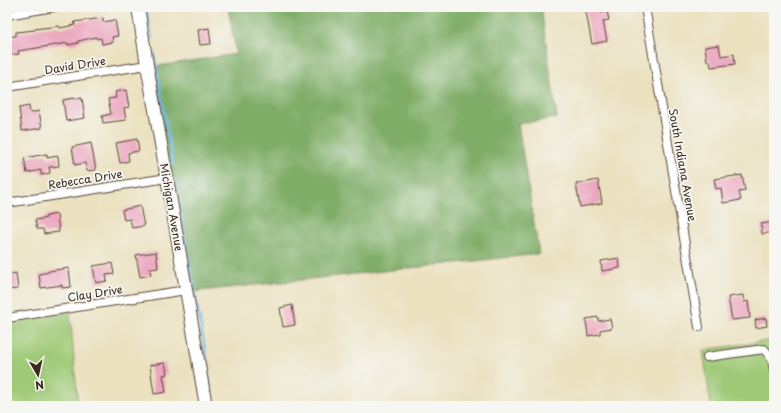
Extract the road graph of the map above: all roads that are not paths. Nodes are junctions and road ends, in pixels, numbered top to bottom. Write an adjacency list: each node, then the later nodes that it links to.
1 (54, 7): 4 (street)
2 (138, 7): 5 (street, Michigan Avenue)
3 (645, 7): 11 (street, South Indiana Avenue)
4 (7, 15)
5 (147, 65): 6 (street, David Drive); 7 (street, Michigan Avenue)
6 (7, 87)
7 (167, 178): 8 (street, Rebecca Drive); 9 (street, Michigan Avenue)
8 (7, 203)
9 (186, 290): 10 (street, Clay Drive); 14 (street, Michigan Avenue)
10 (7, 318)
11 (699, 327)
12 (707, 357): 13 (street)
13 (774, 371)
14 (206, 406)

